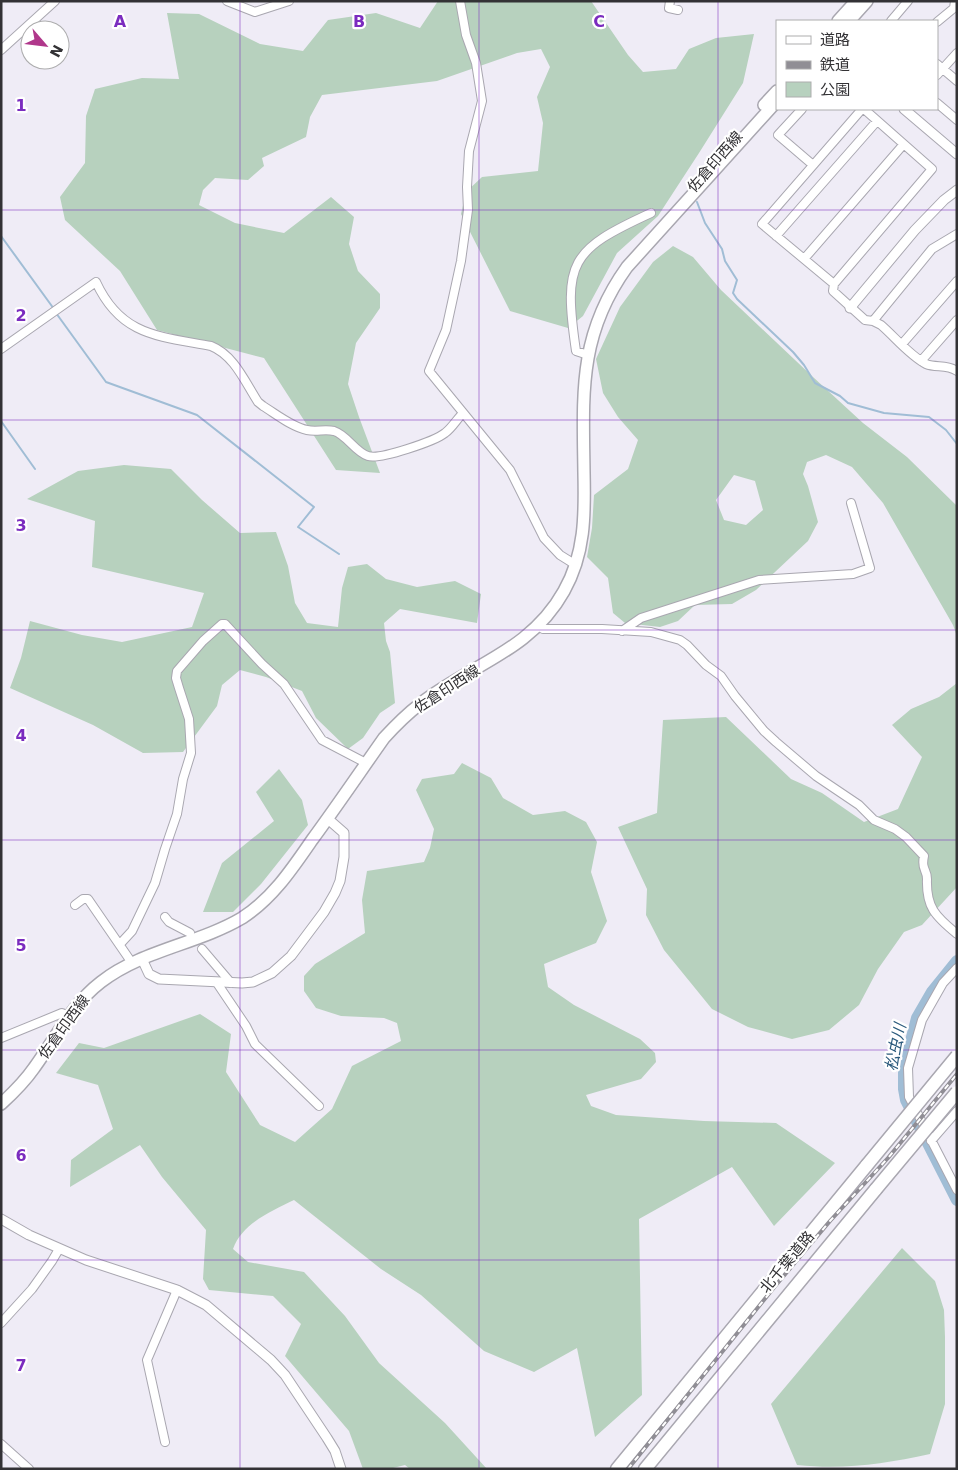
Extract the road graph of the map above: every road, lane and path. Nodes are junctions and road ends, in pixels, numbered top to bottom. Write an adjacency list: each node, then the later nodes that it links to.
1 (55, 1): 15 (street)
2 (227, 1): 3 (street)
3 (289, 1)
4 (460, 1): 49 (street)
5 (670, 1): 10 (street)
6 (856, 1): 11 (main road)
7 (867, 1): 12 (main road)
8 (908, 1): 13 (street)
9 (955, 1): 14 (street)
10 (678, 10)
11 (839, 20)
12 (850, 20)
13 (892, 20)
14 (938, 21)
15 (1, 50)
16 (957, 53): 17 (street)
17 (939, 69): 18 (street)
18 (957, 81)
19 (776, 92): 35 (main road, 佐倉印西線)
20 (776, 103): 35 (main road, 佐倉印西線)
21 (938, 104): 26 (street)
22 (801, 110): 30 (street)
23 (862, 110): 30 (street)
24 (864, 110): 27 (street)
25 (907, 110): 29 (street)
26 (957, 120)
27 (877, 121): 28 (street); 37 (street)
28 (904, 145): 38 (street); 40 (street)
29 (957, 154)
30 (813, 165): 37 (street)
31 (957, 190): 33 (street)
32 (957, 195): 33 (street)
33 (935, 210): 41 (street)
34 (651, 213): 46 (street)
35 (655, 234): 46 (main road, 佐倉印西線)
36 (957, 234): 43 (street)
37 (776, 236): 38 (street)
38 (804, 259): 40 (street)
39 (957, 282): 44 (street)
40 (834, 284): 41 (street)
41 (850, 308): 43 (street)
42 (957, 320): 47 (street)
43 (873, 321): 44 (street)
44 (902, 344): 47 (street)
45 (1, 349): 49 (street)
46 (588, 355): 51 (main road, 佐倉印西線)
47 (921, 361): 48 (street)
48 (956, 370)
49 (463, 413): 51 (street)
50 (851, 503): 53 (street)
51 (576, 565): 52 (main road, 佐倉印西線)
52 (538, 626): 53 (street); 54 (main road, 佐倉印西線)
53 (622, 631): 59 (street)
54 (366, 764): 55 (main road, 佐倉印西線); 60 (street)
55 (328, 819): 62 (main road, 佐倉印西線); 65 (street)
56 (75, 904): 60 (street)
57 (165, 917): 58 (street)
58 (190, 933)
59 (957, 934)
60 (120, 944): 62 (street)
61 (202, 949): 65 (street)
62 (137, 961): 64 (street); 66 (main road, 佐倉印西線)
63 (957, 968): 73 (street)
64 (217, 983): 65 (street); 71 (street)
65 (232, 984)
66 (68, 1016): 67 (street); 70 (main road, 佐倉印西線)
67 (1, 1038)
68 (957, 1056): 83 (highway, 北千葉道路, bridge)
69 (957, 1092): 84 (highway, 北千葉道路, bridge)
70 (1, 1104)
71 (320, 1106)
72 (957, 1111): 73 (street)
73 (931, 1141): 74 (street)
74 (957, 1190)
75 (1, 1219): 76 (street)
76 (59, 1249): 77 (street); 78 (street)
77 (177, 1290): 79 (street); 82 (street)
78 (1, 1324)
79 (165, 1442)
80 (1, 1444): 81 (street)
81 (29, 1469)
82 (341, 1469)
83 (617, 1469)
84 (645, 1469)

